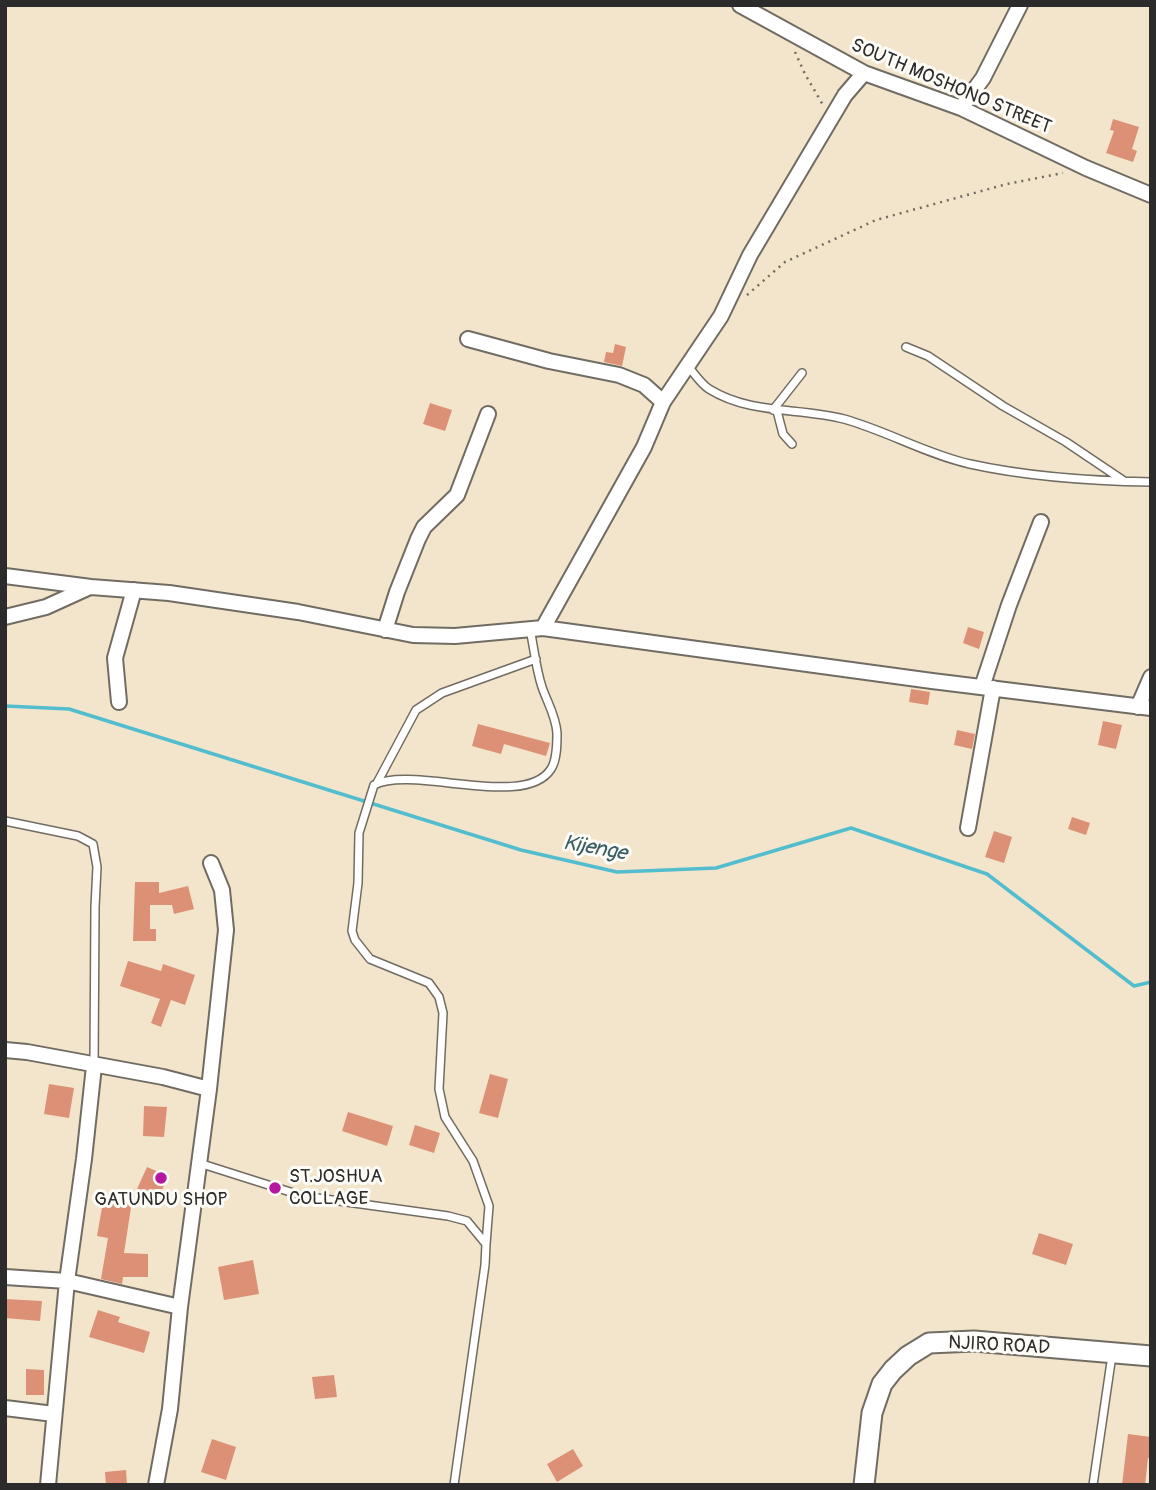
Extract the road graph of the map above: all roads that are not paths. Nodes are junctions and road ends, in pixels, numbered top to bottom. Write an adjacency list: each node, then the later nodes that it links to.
1 (740, 5): 3 (street, SOUTH MOSHONO STREET)
2 (1020, 5): 4 (street)
3 (864, 73): 4 (street, SOUTH MOSHONO STREET); 8 (street)
4 (961, 108): 5 (street, SOUTH MOSHONO STREET)
5 (1151, 195)
6 (468, 339): 10 (street)
7 (906, 347): 14 (lane)
8 (687, 365): 10 (street); 11 (lane)
9 (802, 373): 11 (lane)
10 (663, 402): 21 (street)
11 (775, 411): 13 (lane); 14 (lane)
12 (488, 414): 22 (street)
13 (792, 444)
14 (1125, 482): 15 (lane)
15 (1151, 482)
16 (1041, 522): 25 (street)
17 (5, 576): 18 (street)
18 (92, 587): 19 (street); 20 (street)
19 (134, 590): 22 (street); 26 (street)
20 (5, 617)
21 (537, 628): 22 (street); 23 (lane); 25 (street)
22 (385, 630)
23 (536, 659): 28 (lane); 28 (lane)
24 (1151, 677): 27 (street)
25 (988, 687): 27 (street); 30 (street)
26 (119, 702)
27 (1144, 707)
28 (375, 785): 36 (lane)
29 (5, 821): 33 (lane)
30 (968, 828)
31 (211, 863): 34 (street)
32 (5, 1050): 33 (street)
33 (94, 1066): 34 (street); 38 (street)
34 (209, 1089): 35 (street)
35 (198, 1163): 36 (lane); 39 (street)
36 (486, 1244): 46 (lane)
37 (5, 1277): 38 (street)
38 (67, 1281): 39 (street); 43 (street)
39 (180, 1307): 45 (street)
40 (1112, 1354): 41 (street, NJIRO ROAD); 47 (street, NJIRO ROAD); 48 (lane)
41 (1151, 1356)
42 (5, 1408): 43 (street)
43 (54, 1413): 44 (street)
44 (48, 1485)
45 (156, 1485)
46 (454, 1485)
47 (864, 1485)
48 (1093, 1485)

